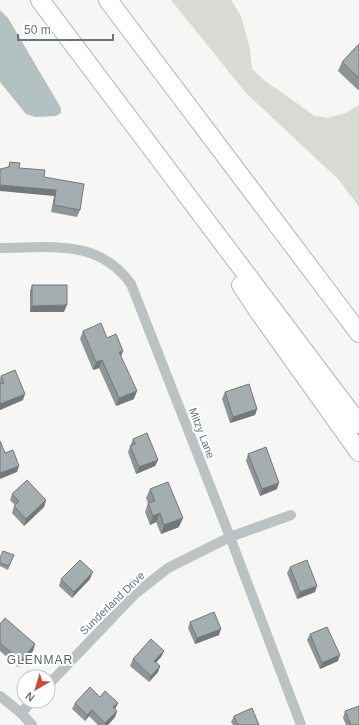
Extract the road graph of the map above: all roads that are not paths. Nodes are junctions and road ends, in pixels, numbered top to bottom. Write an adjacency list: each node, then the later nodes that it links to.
1 (40, 0): 3 (highway)
2 (108, 0): 5 (highway)
3 (163, 162): 6 (highway); 7 (highway)
4 (0, 248): 9 (street, Mitzy Lane)
5 (359, 333)
6 (359, 424)
7 (359, 452)
8 (291, 515): 9 (street, Sunderland Drive)
9 (230, 537): 10 (street, Sunderland Drive); 15 (street, Mitzy Lane)
10 (56, 677)
11 (0, 696): 13 (street)
12 (25, 709): 13 (street)
13 (21, 713): 14 (street)
14 (32, 725)
15 (301, 725)

